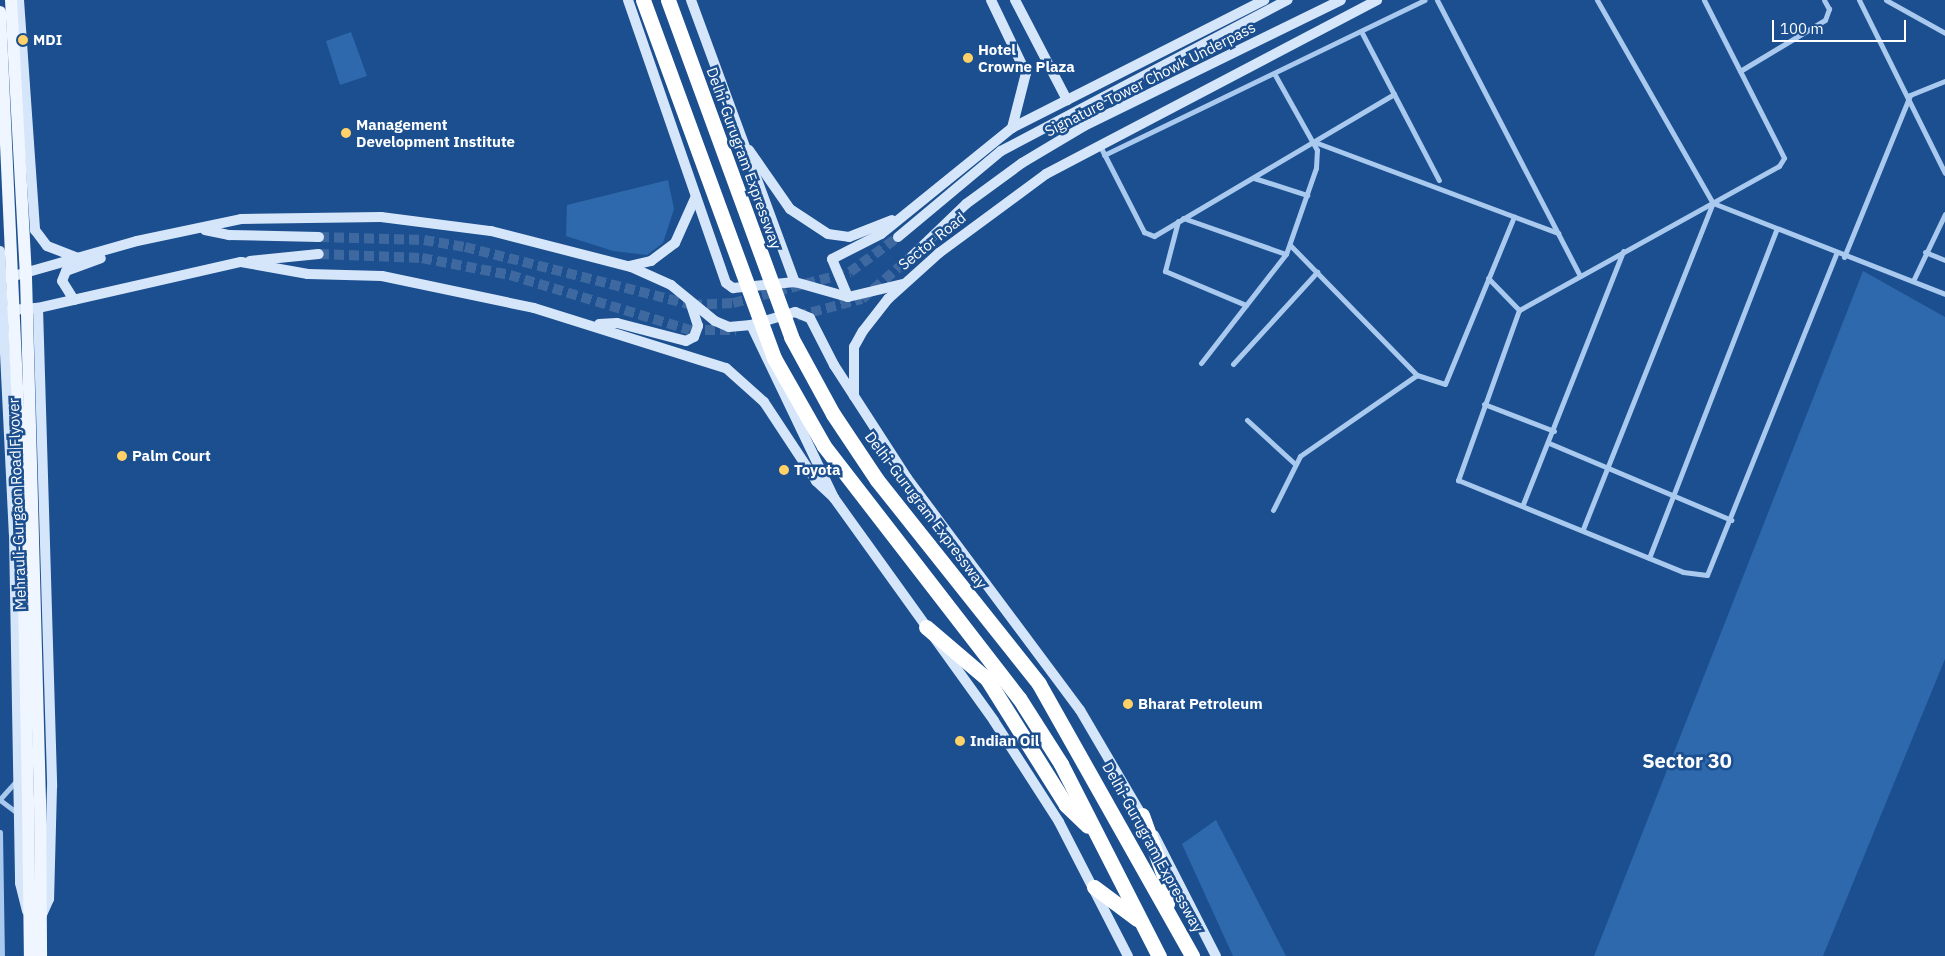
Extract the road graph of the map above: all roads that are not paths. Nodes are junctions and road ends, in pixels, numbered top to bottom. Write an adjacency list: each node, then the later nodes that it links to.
1 (11, 0): 107 (main road, Mehrauli-Gurgaon Road Flyover, bridge)
2 (19, 0): 40 (main road)
3 (628, 0): 37 (main road)
4 (642, 0): 110 (highway, bridge)
5 (668, 0): 113 (highway, Delhi-Gurugram Expressway, bridge)
6 (691, 0): 30 (main road)
7 (991, 0): 29 (main road)
8 (1015, 0): 28 (main road)
9 (1264, 0): 28 (main road)
10 (1288, 0): 51 (main road, Signature Tower Chowk Underpass)
11 (1341, 0): 60 (main road, Signature Tower Chowk Underpass)
12 (1377, 0): 32 (main road, Sector Road)
13 (1424, 0): 21 (street)
14 (1437, 0): 49 (street)
15 (1598, 0): 38 (street)
16 (1704, 0): 23 (street)
17 (1824, 0): 23 (street)
18 (1859, 0): 27 (street)
19 (1886, 0): 22 (street)
20 (0, 12): 107 (main road, Mehrauli-Gurgaon Road Flyover, bridge)
21 (1362, 32): 24 (street); 26 (street)
22 (1945, 34)
23 (1740, 71): 38 (street)
24 (1275, 74): 31 (street); 32 (street)
25 (1945, 81): 27 (street)
26 (1394, 94): 31 (street); 35 (street)
27 (1910, 95): 33 (street); 61 (street)
28 (1067, 100): 29 (main road)
29 (1012, 128): 42 (main road)
30 (738, 132): 42 (main road); 71 (main road)
31 (1312, 141): 34 (street); 36 (street); 41 (street)
32 (1102, 151): 43 (street); 72 (main road, Sector Road)
33 (1945, 173)
34 (1254, 178): 36 (street); 43 (street)
35 (1439, 180)
36 (1307, 195): 53 (street)
37 (696, 196): 65 (main road); 71 (main road)
38 (1713, 203): 48 (street); 55 (street); 96 (street)
39 (1945, 214): 45 (street)
40 (34, 216): 44 (main road); 62 (main road)
41 (1514, 217): 49 (street); 68 (street)
42 (898, 218): 75 (main road)
43 (1180, 219): 58 (street); 77 (street)
44 (0, 220)
45 (1939, 225): 46 (street); 56 (street)
46 (1945, 228)
47 (202, 229): 50 (main road); 52 (main road); 65 (main road)
48 (1776, 231): 59 (street); 97 (street)
49 (1558, 233): 67 (street)
50 (319, 236)
51 (898, 237)
52 (137, 241): 62 (main road); 76 (main road)
53 (1290, 245): 58 (street); 66 (street)
54 (0, 251): 69 (main road)
55 (1623, 251): 67 (street); 93 (street)
56 (1925, 252): 63 (street); 70 (street)
57 (318, 254): 64 (main road)
58 (1286, 254): 77 (street)
59 (1836, 254): 61 (street); 101 (street)
60 (912, 256)
61 (1844, 257): 70 (street)
62 (78, 258): 69 (main road)
63 (1945, 260)
64 (241, 262): 76 (main road); 81 (main road)
65 (628, 267): 74 (main road)
66 (1317, 272): 84 (street); 87 (street)
67 (1580, 276): 79 (street)
68 (1488, 278): 79 (street); 87 (street)
69 (1, 280): 80 (main road)
70 (1913, 281): 73 (street)
71 (794, 282): 75 (main road)
72 (904, 283): 75 (main road, Sector Road); 89 (main road)
73 (1945, 294)
74 (688, 297): 81 (main road); 82 (main road)
75 (848, 297)
76 (74, 300): 78 (main road)
77 (1246, 305): 83 (street)
78 (38, 308): 80 (main road); 85 (main road)
79 (1519, 310): 90 (street)
80 (2, 311): 86 (main road)
81 (593, 324): 98 (main road)
82 (751, 325): 89 (main road); 98 (main road)
83 (1201, 363)
84 (1233, 364)
85 (39, 365): 86 (main road); 114 (main road)
86 (6, 366): 91 (main road)
87 (1417, 375): 95 (street)
88 (0, 394): 91 (main road)
89 (854, 396): 108 (main road)
90 (1484, 404): 93 (street); 99 (street)
91 (7, 409): 105 (main road)
92 (1247, 420): 95 (street)
93 (1554, 431): 94 (street)
94 (1549, 444): 96 (street); 99 (street)
95 (1294, 464): 100 (street)
96 (1608, 468): 97 (street); 102 (street)
97 (1674, 496): 101 (street); 103 (street)
98 (834, 498): 104 (main road)
99 (1523, 504): 102 (street)
100 (1273, 510)
101 (1731, 520): 103 (street)
102 (1583, 530): 103 (street)
103 (1649, 558)
104 (926, 627): 110 (highway); 112 (main road)
105 (18, 779): 106 (street); 109 (main road)
106 (0, 799): 109 (street)
107 (34, 800): 114 (main road, Mehrauli-Gurgaon Road Flyover)
108 (1142, 815): 113 (highway); 122 (main road)
109 (19, 817): 114 (main road)
110 (1091, 828): 115 (highway)
111 (0, 832): 116 (street)
112 (1094, 887): 115 (highway); 119 (main road)
113 (1167, 905): 121 (highway, Delhi-Gurugram Expressway)
114 (35, 919): 117 (main road); 118 (main road)
115 (1140, 922): 120 (highway)
116 (2, 956)
117 (30, 956)
118 (41, 956)
119 (1128, 956)
120 (1159, 956)
121 (1192, 956)
122 (1216, 956)

